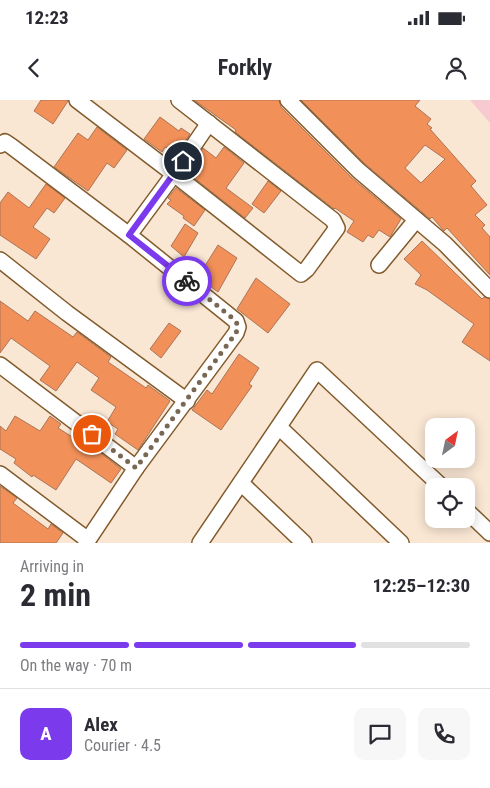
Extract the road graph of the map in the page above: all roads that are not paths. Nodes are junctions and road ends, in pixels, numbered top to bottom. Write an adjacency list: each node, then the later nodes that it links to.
1 (77, 100): 6 (street)
2 (179, 100): 4 (street)
3 (288, 100): 7 (street)
4 (209, 123): 6 (street); 6 (street)
5 (2, 142): 8 (street)
6 (174, 174): 8 (street)
7 (416, 220): 10 (street); 11 (street)
8 (129, 235): 13 (street)
9 (0, 260): 13 (street)
10 (379, 265)
11 (490, 290)
12 (0, 365): 15 (street)
13 (187, 401): 15 (street)
14 (279, 427): 17 (street); 18 (street); 24 (street)
15 (136, 468): 21 (street)
16 (0, 474): 21 (street)
17 (432, 478)
18 (241, 483): 22 (street); 23 (street)
19 (475, 519): 20 (street)
20 (490, 533)
21 (87, 542)
22 (203, 542)
23 (304, 543)
24 (401, 543)

